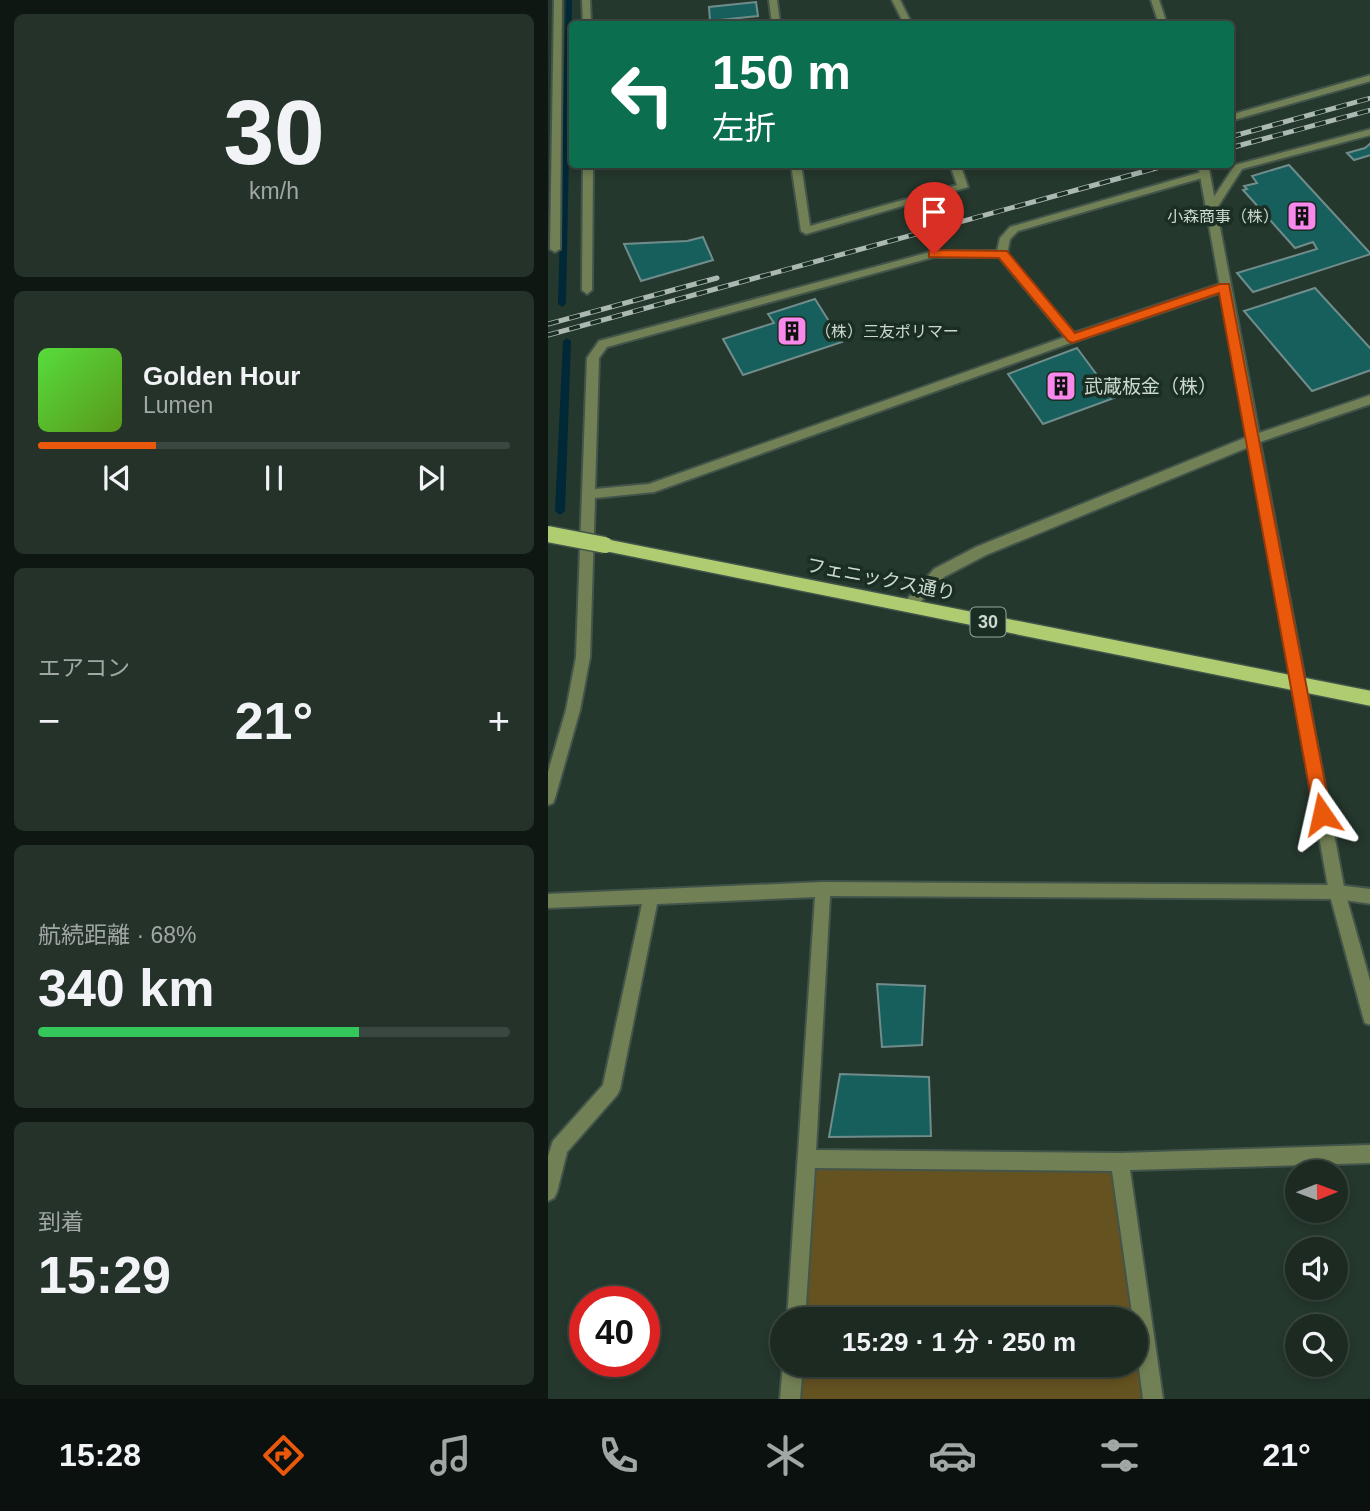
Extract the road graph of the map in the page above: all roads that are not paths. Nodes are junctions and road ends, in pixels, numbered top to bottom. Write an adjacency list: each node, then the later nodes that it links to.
1 (558, 0): 10 (street)
2 (586, 0): 6 (street)
3 (773, 0): 7 (street)
4 (896, 0): 8 (street)
5 (1155, 0): 9 (street)
6 (587, 21)
7 (776, 21)
8 (906, 21)
9 (1162, 21)
10 (553, 56): 19 (street)
11 (1370, 78): 12 (street)
12 (1234, 117)
13 (1370, 132): 18 (street)
14 (588, 168): 22 (street)
15 (797, 168): 16 (street)
16 (956, 168)
17 (1204, 169): 18 (street); 20 (street)
18 (1211, 209): 21 (street)
19 (555, 249)
20 (1002, 254): 23 (street); 26 (street)
21 (1224, 287): 23 (street); 25 (street)
22 (587, 290)
23 (1072, 338): 26 (street)
24 (1370, 400): 25 (street)
25 (1253, 440): 28 (street); 29 (street)
26 (589, 494): 31 (street)
27 (548, 534): 28 (main road, フェニックス通り / 30, bridge)
28 (908, 606): 29 (main road, フェニックス通り / 30)
29 (1297, 684): 30 (main road, フェニックス通り / 30); 33 (street)
30 (1370, 699)
31 (548, 798)
32 (823, 889): 33 (street); 34 (street); 39 (street)
33 (1337, 892): 35 (street); 37 (street)
34 (651, 897): 36 (street); 41 (street)
35 (1370, 897)
36 (548, 901)
37 (1370, 1017)
38 (1370, 1154): 40 (street)
39 (807, 1159): 40 (street); 42 (street)
40 (1120, 1162): 45 (street)
41 (548, 1192)
42 (797, 1307)
43 (792, 1377): 44 (street)
44 (791, 1399)
45 (1153, 1399)

